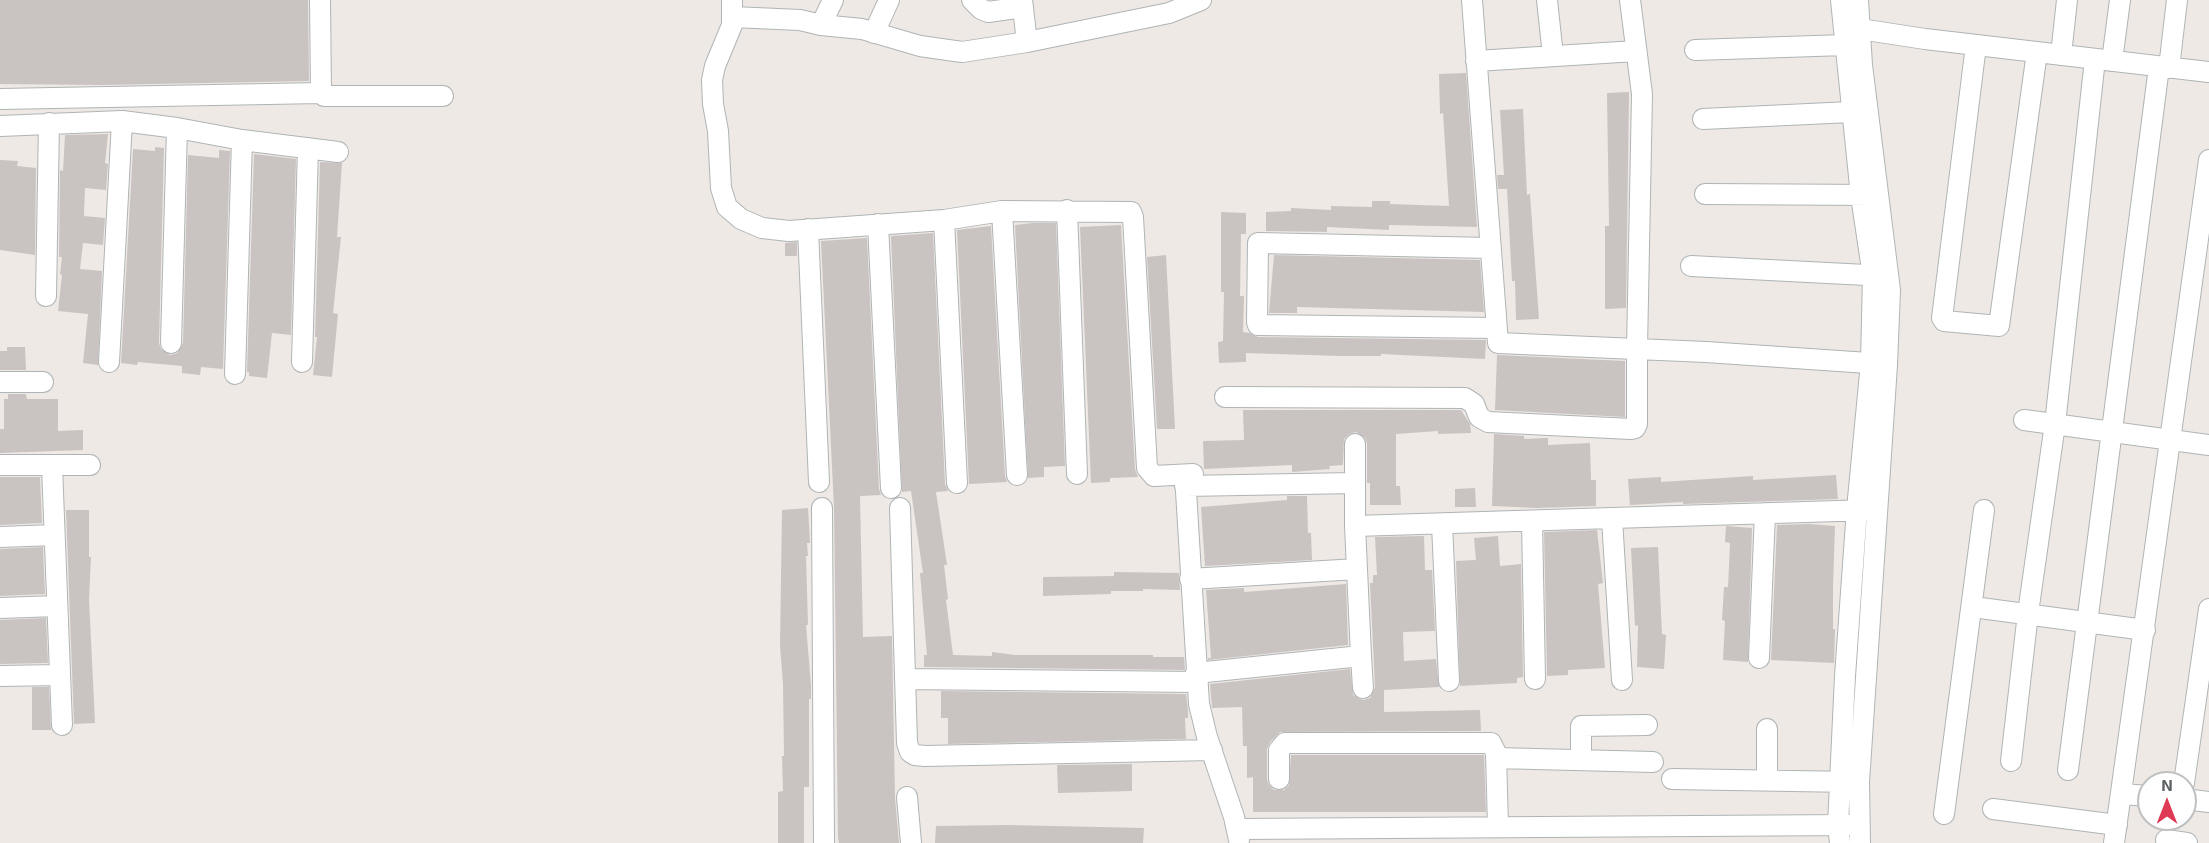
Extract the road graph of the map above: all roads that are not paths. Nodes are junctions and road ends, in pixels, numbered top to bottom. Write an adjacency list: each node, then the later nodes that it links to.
1 (320, 0): 31 (street)
2 (833, 0): 16 (street)
3 (889, 0): 18 (street)
4 (972, 0): 14 (street)
5 (1201, 0): 19 (street)
6 (1472, 0): 28 (street)
7 (1547, 0): 26 (street)
8 (1630, 0): 23 (street)
9 (1841, 0): 20 (street)
10 (1858, 0): 17 (street)
11 (2067, 0): 25 (street)
12 (2120, 0): 27 (street)
13 (2177, 0): 29 (street)
14 (1023, 4): 19 (street)
15 (742, 8): 16 (street); 50 (street)
16 (821, 25): 18 (street)
17 (1860, 29): 21 (street); 45 (street)
18 (874, 33): 19 (street)
19 (1027, 42)
20 (1845, 45): 22 (street); 34 (street)
21 (1976, 45): 24 (street); 24 (street)
22 (1695, 50)
23 (1636, 51): 26 (street); 57 (street)
24 (2037, 52): 25 (street)
25 (2061, 55): 27 (street)
26 (1554, 57): 28 (street)
27 (2104, 60): 29 (street); 66 (street)
28 (1476, 61): 51 (street)
29 (2164, 67): 30 (street); 67 (street)
30 (2209, 72)
31 (321, 93): 32 (street); 33 (street)
32 (443, 96)
33 (0, 99)
34 (1851, 112): 35 (street); 45 (street)
35 (1703, 119)
36 (122, 121): 37 (street); 39 (street); 58 (street)
37 (49, 123): 38 (street); 54 (street)
38 (0, 126)
39 (177, 128): 40 (street); 56 (street)
40 (242, 140): 41 (street); 61 (street)
41 (308, 148): 42 (street); 59 (street)
42 (338, 152)
43 (2209, 160): 68 (street)
44 (1706, 195): 45 (street)
45 (1869, 196): 53 (street)
46 (1067, 210): 47 (street); 74 (street); 76 (street)
47 (1002, 211): 48 (street); 75 (street)
48 (944, 220): 49 (street); 78 (street)
49 (878, 224): 50 (street); 80 (street)
50 (808, 229): 77 (street)
51 (1490, 248): 55 (street); 55 (street)
52 (1691, 266): 53 (street)
53 (1881, 276): 60 (street)
54 (46, 296)
55 (1496, 328): 57 (street)
56 (171, 343)
57 (1636, 349): 60 (street); 64 (street)
58 (109, 362)
59 (302, 362)
60 (1879, 364): 83 (street)
61 (235, 374)
62 (0, 382): 63 (street)
63 (43, 382)
64 (1225, 397)
65 (2024, 420): 66 (street)
66 (2055, 424): 67 (street); 98 (street)
67 (2113, 431): 68 (street); 99 (street)
68 (2171, 440): 70 (street); 100 (street)
69 (1355, 444): 79 (street)
70 (2209, 445)
71 (0, 465): 72 (street)
72 (52, 465): 73 (street); 90 (street)
73 (90, 465)
74 (1077, 474)
75 (1017, 475)
76 (1188, 479): 79 (street); 93 (street)
77 (819, 482)
78 (957, 483)
79 (1355, 483): 89 (street)
80 (891, 488)
81 (822, 508): 136 (street)
82 (900, 508): 106 (street)
83 (1867, 509): 85 (street); 124 (street)
84 (1984, 510): 95 (street)
85 (1765, 513): 86 (street); 102 (street)
86 (1612, 519): 87 (street); 108 (street)
87 (1532, 521): 88 (street); 107 (street)
88 (1442, 524): 89 (street); 109 (street)
89 (1355, 526): 92 (street)
90 (54, 535): 91 (street); 94 (street)
91 (0, 537)
92 (1357, 569): 93 (street); 101 (street)
93 (1190, 579): 105 (street)
94 (57, 606): 96 (street); 103 (street)
95 (1973, 607): 98 (street); 129 (street)
96 (0, 608)
97 (2209, 609): 120 (street)
98 (2028, 614): 99 (street); 117 (street)
99 (2088, 622): 100 (street); 119 (street)
100 (2145, 630): 125 (street)
101 (1361, 656): 105 (street); 110 (street)
102 (1759, 658)
103 (60, 675): 104 (street); 111 (street)
104 (0, 676)
105 (1197, 677): 106 (street); 114 (street)
106 (905, 679): 114 (street)
107 (1535, 679)
108 (1622, 680)
109 (1449, 681)
110 (1363, 688)
111 (62, 725)
112 (1647, 725): 116 (street)
113 (1767, 729): 123 (street)
114 (1212, 750): 134 (street)
115 (1496, 758): 116 (street); 121 (street); 130 (street)
116 (1581, 760): 118 (street)
117 (2011, 761)
118 (1653, 762)
119 (2068, 770)
120 (2186, 771)
121 (1279, 779)
122 (1672, 779): 123 (street)
123 (1767, 780): 124 (street)
124 (1850, 782): 131 (street); 132 (street)
125 (2122, 794): 126 (street); 133 (street)
126 (2137, 795)
127 (907, 797): 137 (street)
128 (1993, 809): 133 (street)
129 (1944, 814)
130 (1498, 827): 131 (street); 134 (street)
131 (1839, 834): 132 (street)
132 (1860, 834)
133 (2116, 834)
134 (1238, 836)
135 (2166, 840): 138 (street)
136 (824, 843)
137 (911, 843)
138 (2187, 843)

